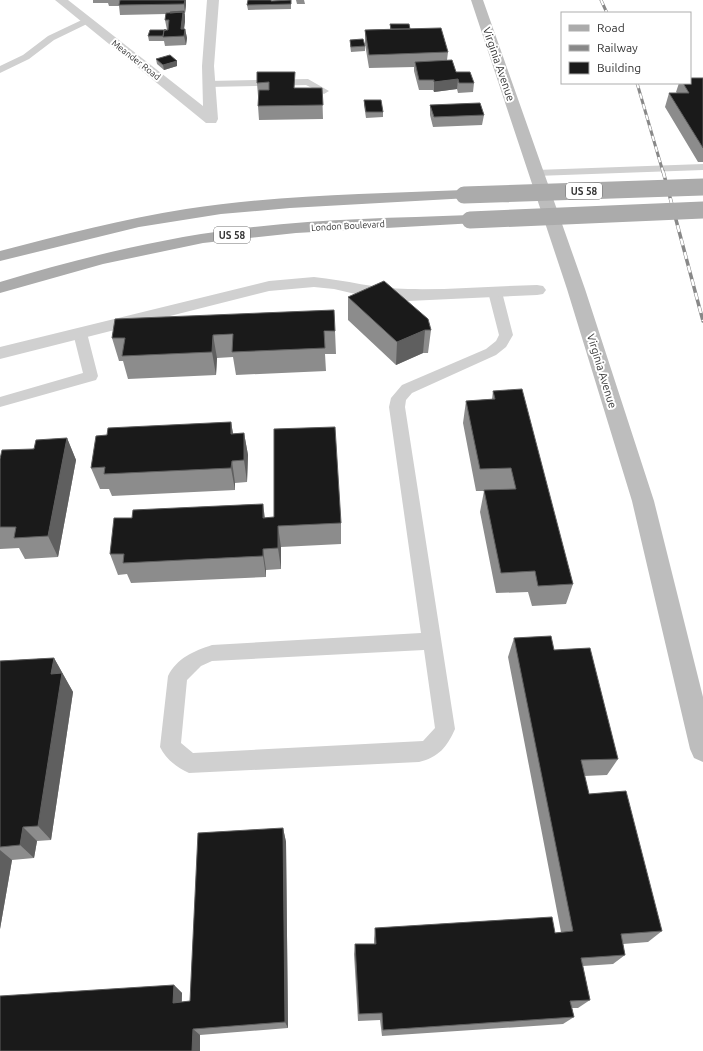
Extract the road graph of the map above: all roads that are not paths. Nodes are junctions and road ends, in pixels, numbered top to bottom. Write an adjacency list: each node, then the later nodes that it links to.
1 (61, 0): 4 (street, Meander Road)
2 (213, 0): 6 (street)
3 (477, 0): 9 (street, Virginia Avenue)
4 (86, 21): 5 (lane); 6 (street, Meander Road)
5 (0, 70)
6 (208, 84): 7 (lane)
7 (324, 91)
8 (703, 167): 9 (lane)
9 (536, 173): 20 (street, Virginia Avenue)
10 (703, 187): 12 (main road, US 58, bridge)
11 (703, 210): 13 (main road, London Boulevard / US 58, bridge)
12 (0, 256)
13 (0, 288)
14 (537, 290): 15 (street)
15 (495, 292): 16 (street); 19 (lane)
16 (80, 333): 17 (street); 18 (lane)
17 (0, 353)
18 (0, 402)
19 (432, 641): 19 (lane)
20 (703, 749)

